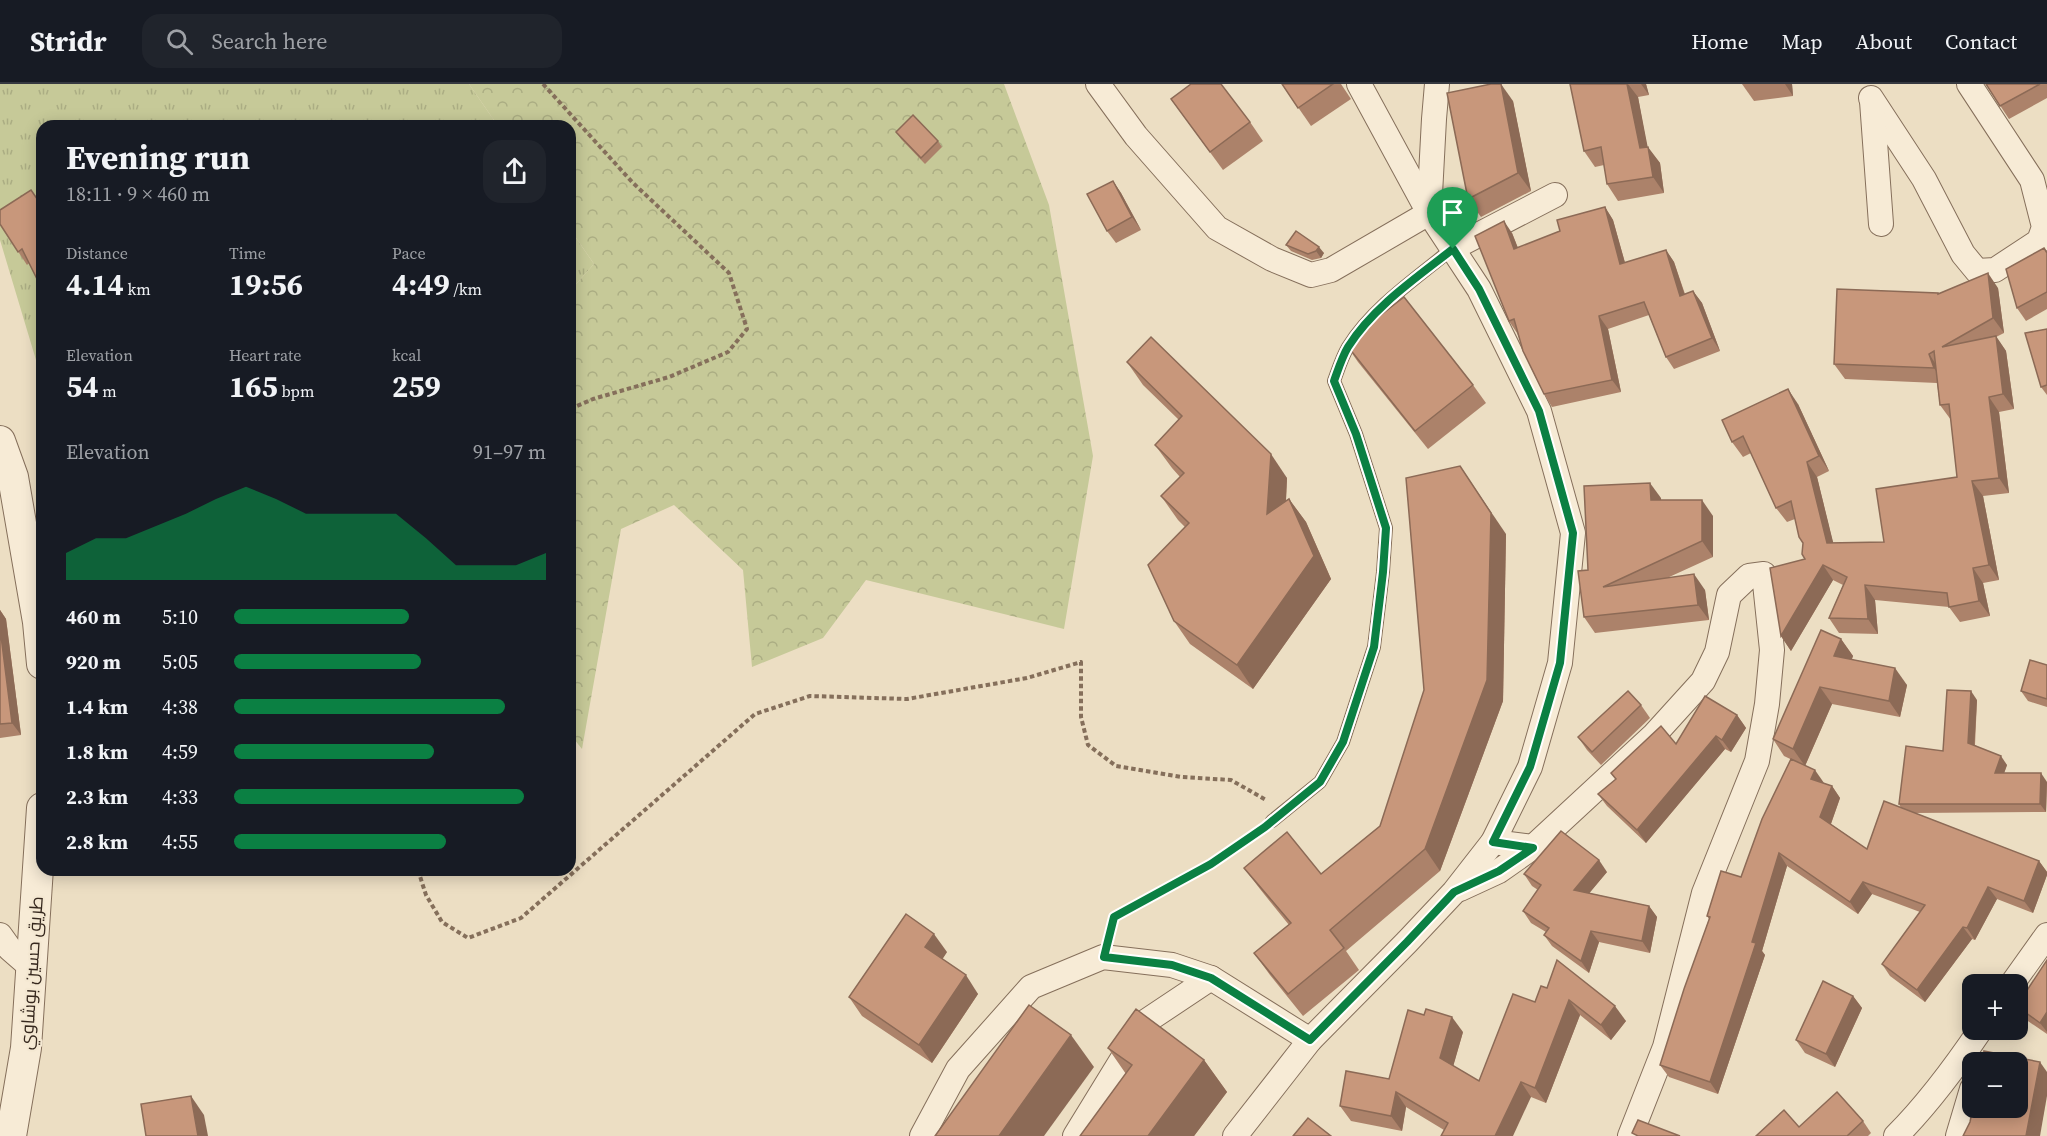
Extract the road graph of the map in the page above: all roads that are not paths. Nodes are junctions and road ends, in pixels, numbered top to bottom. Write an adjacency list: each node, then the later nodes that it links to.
1 (1098, 84): 7 (street)
2 (1359, 84): 7 (street)
3 (1437, 84): 7 (street)
4 (1970, 84): 5 (street)
5 (1869, 91): 8 (street)
6 (1555, 195): 9 (street)
7 (1429, 213): 9 (street)
8 (1881, 224)
9 (1453, 249): 12 (lane); 13 (street)
10 (0, 441): 11 (street)
11 (36, 610)
12 (1272, 821)
13 (1493, 842): 14 (street); 16 (street)
14 (1533, 848): 16 (street); 29 (street)
15 (37, 876): 19 (street, طريق حسين بوشاوي)
16 (1454, 892): 22 (street)
17 (0, 935): 19 (street)
18 (2047, 935): 20 (street)
19 (33, 969): 25 (street, طريق حسين بوشاوي)
20 (2019, 974)
21 (1211, 978): 22 (street); 26 (street); 27 (street)
22 (1310, 1040): 28 (street)
23 (1962, 1057): 30 (street)
24 (1963, 1118): 31 (street)
25 (11, 1136)
26 (922, 1136)
27 (1075, 1136)
28 (1235, 1136)
29 (1630, 1136)
30 (1896, 1136)
31 (1958, 1136)

